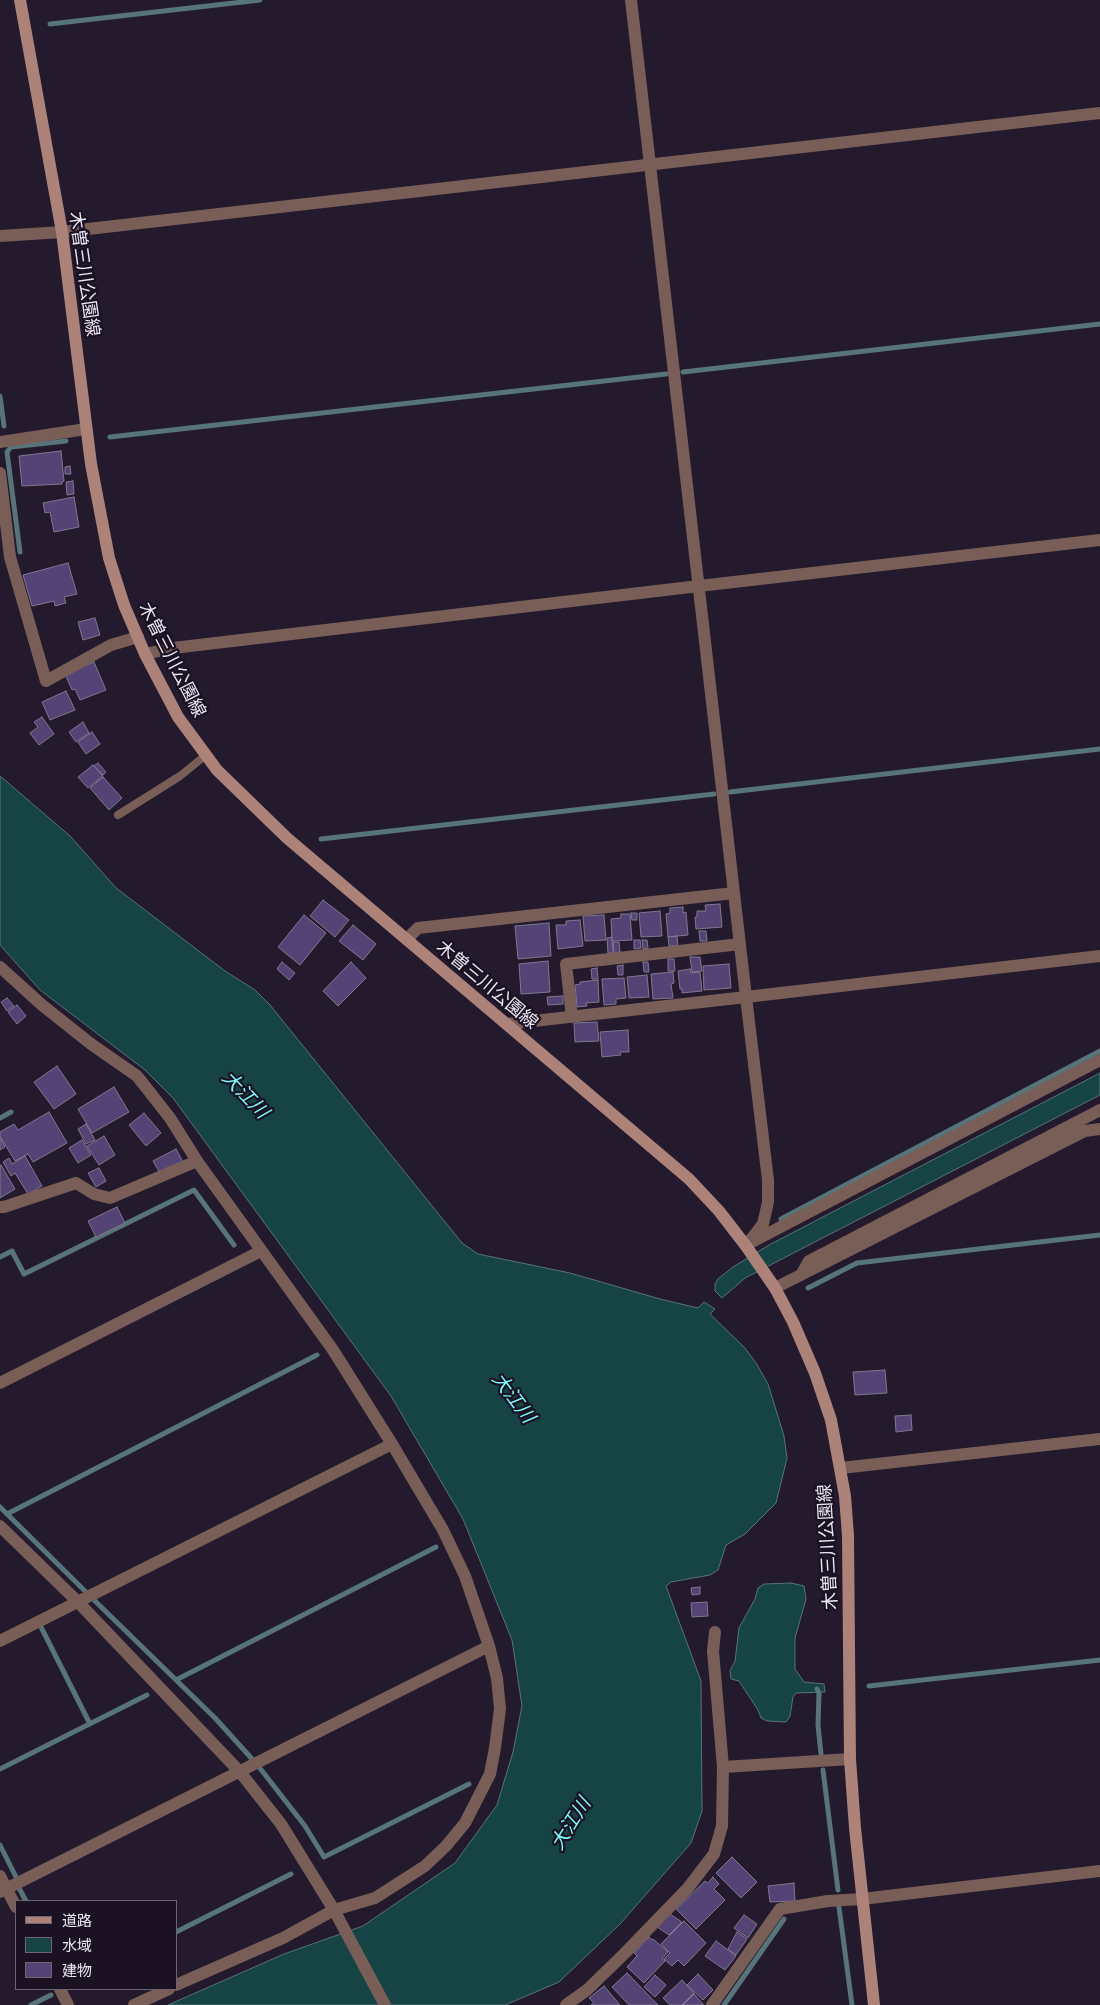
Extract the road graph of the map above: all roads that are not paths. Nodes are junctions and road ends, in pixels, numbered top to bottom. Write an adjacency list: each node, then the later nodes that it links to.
1 (20, 0): 5 (main road, 木曽三川公園線)
2 (631, 0): 4 (street)
3 (1100, 112): 4 (street)
4 (650, 165): 5 (street); 11 (street)
5 (62, 232): 6 (street); 7 (main road, 木曽三川公園線)
6 (0, 236)
7 (86, 429): 8 (street); 12 (main road, 木曽三川公園線)
8 (0, 442)
9 (0, 473): 12 (street)
10 (1100, 540): 11 (street)
11 (699, 586): 13 (street); 16 (street)
12 (138, 637): 13 (main road, 木曽三川公園線)
13 (145, 654): 14 (main road, 木曽三川公園線)
14 (206, 755): 15 (lane); 17 (main road, 木曽三川公園線)
15 (118, 815)
16 (734, 893): 17 (street); 18 (street)
17 (407, 939): 23 (main road, 木曽三川公園線)
18 (740, 944): 21 (street); 22 (street)
19 (1100, 956): 21 (street)
20 (0, 966): 27 (street)
21 (746, 997): 22 (street); 29 (street)
22 (572, 1017): 23 (street)
23 (507, 1024): 29 (main road, 木曽三川公園線)
24 (1100, 1060): 29 (street)
25 (1100, 1110): 31 (street)
26 (1100, 1129): 31 (street)
27 (197, 1161): 28 (street); 30 (street)
28 (0, 1207)
29 (748, 1248): 32 (main road, 木曽三川公園線)
30 (261, 1251): 33 (street); 35 (street)
31 (801, 1275): 32 (street)
32 (775, 1288): 36 (main road, 木曽三川公園線)
33 (0, 1383)
34 (1100, 1439): 36 (street)
35 (392, 1444): 38 (street); 41 (street)
36 (841, 1468): 42 (main road, 木曽三川公園線)
37 (0, 1526): 38 (street)
38 (78, 1602): 40 (street); 44 (street)
39 (715, 1632): 43 (street)
40 (0, 1641)
41 (489, 1646): 44 (street); 50 (street)
42 (850, 1759): 43 (street); 48 (main road, 木曽三川公園線)
43 (723, 1767): 57 (street)
44 (240, 1772): 47 (street); 50 (street)
45 (1100, 1871): 48 (street)
46 (0, 1876): 47 (street)
47 (3, 1890): 49 (street)
48 (862, 1899): 58 (street); 59 (main road, 木曽三川公園線)
49 (15, 1906)
50 (336, 1914): 51 (street); 56 (street)
51 (178, 1984)
52 (60, 1990): 54 (street)
53 (167, 1990): 55 (street)
54 (68, 2005)
55 (134, 2005)
56 (385, 2005)
57 (566, 2005)
58 (712, 2005)
59 (874, 2005)

